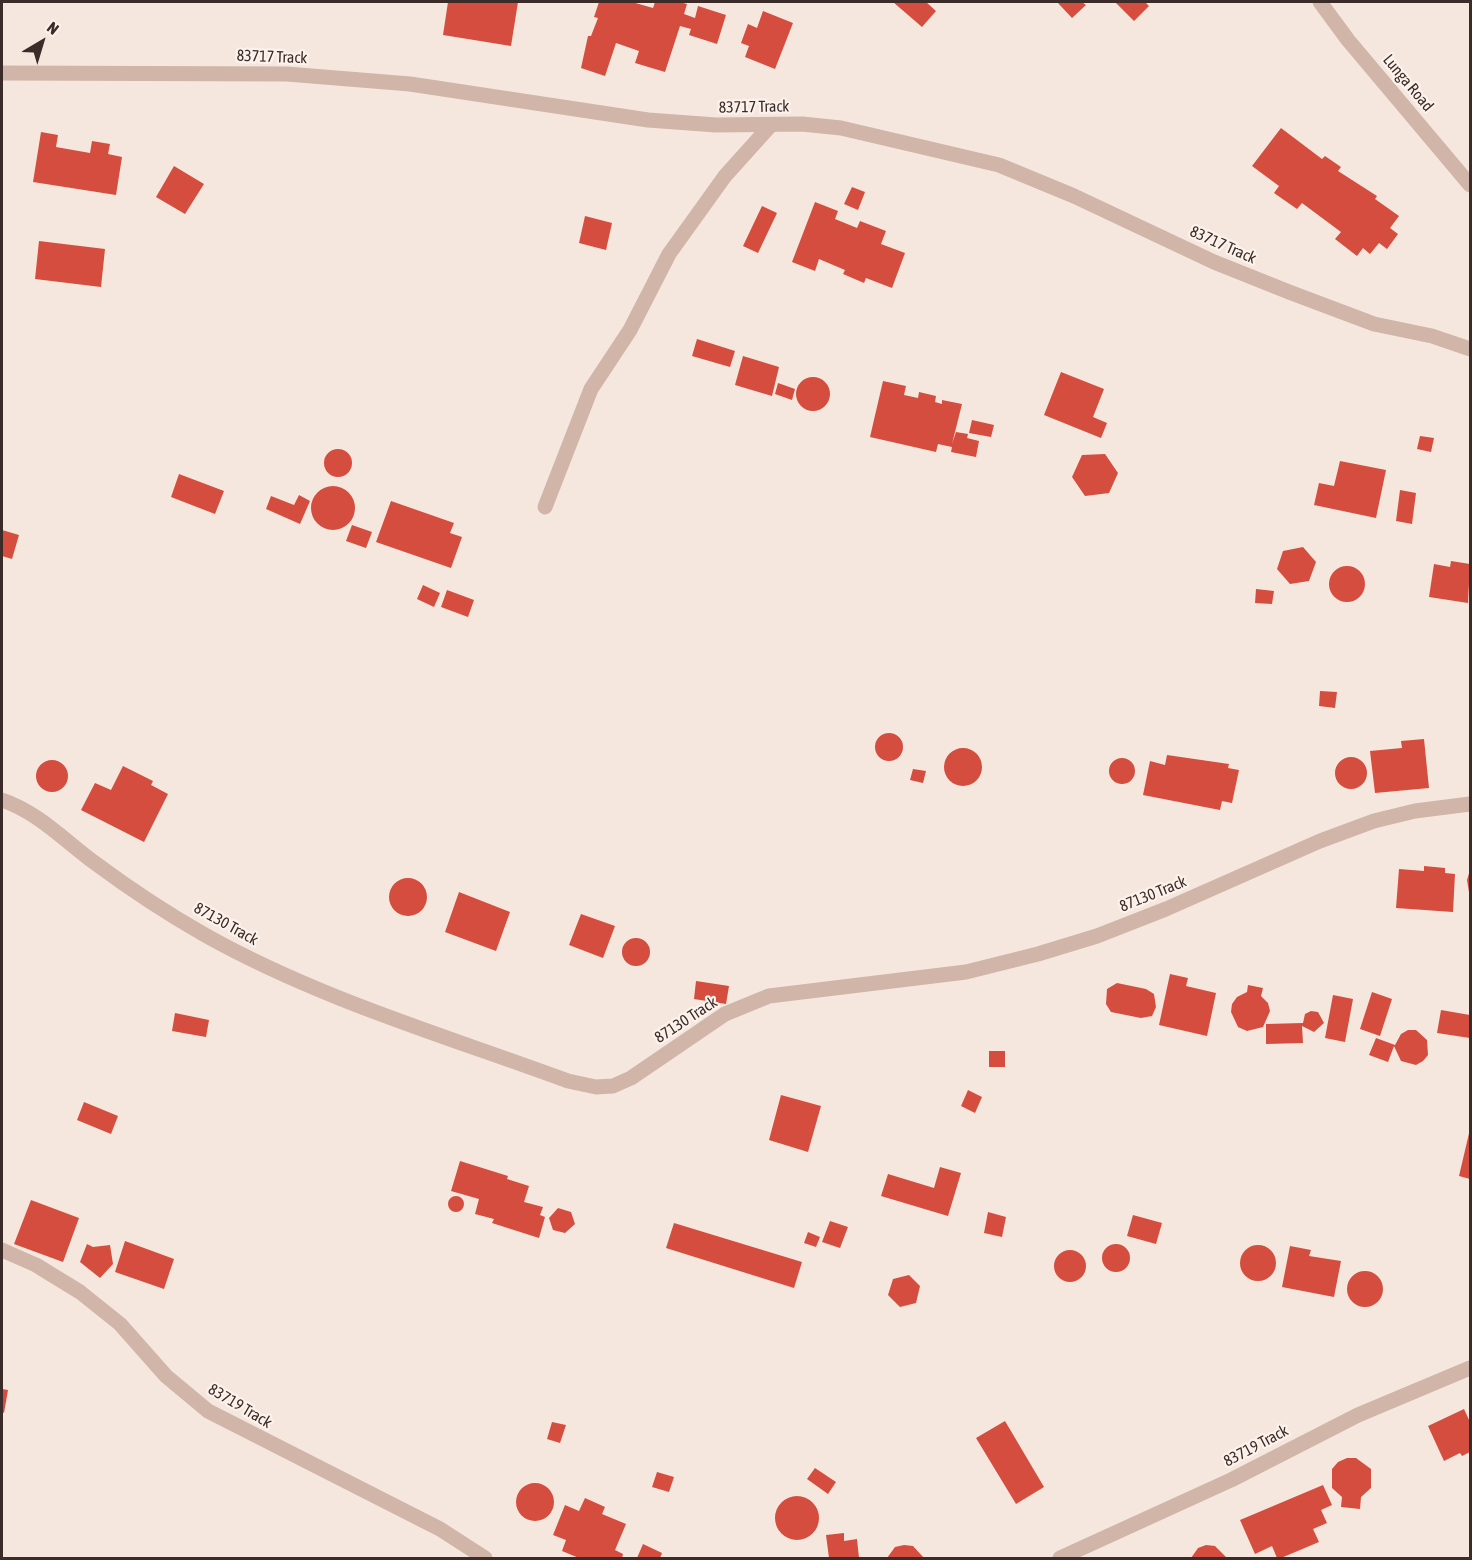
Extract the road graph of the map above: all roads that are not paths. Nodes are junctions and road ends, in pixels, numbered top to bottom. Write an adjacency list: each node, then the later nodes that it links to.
1 (1320, 2): 4 (street, Lunga Road)
2 (2, 73): 3 (street, 83717 Track)
3 (770, 126): 5 (street, 83717 Track); 6 (street)
4 (1470, 185)
5 (1470, 349)
6 (545, 507)
7 (2, 800): 8 (street, 87130 Track)
8 (1470, 804)
9 (2, 1250): 11 (street, 83719 Track)
10 (1470, 1368): 12 (street, 83719 Track)
11 (486, 1558)
12 (1060, 1558)

